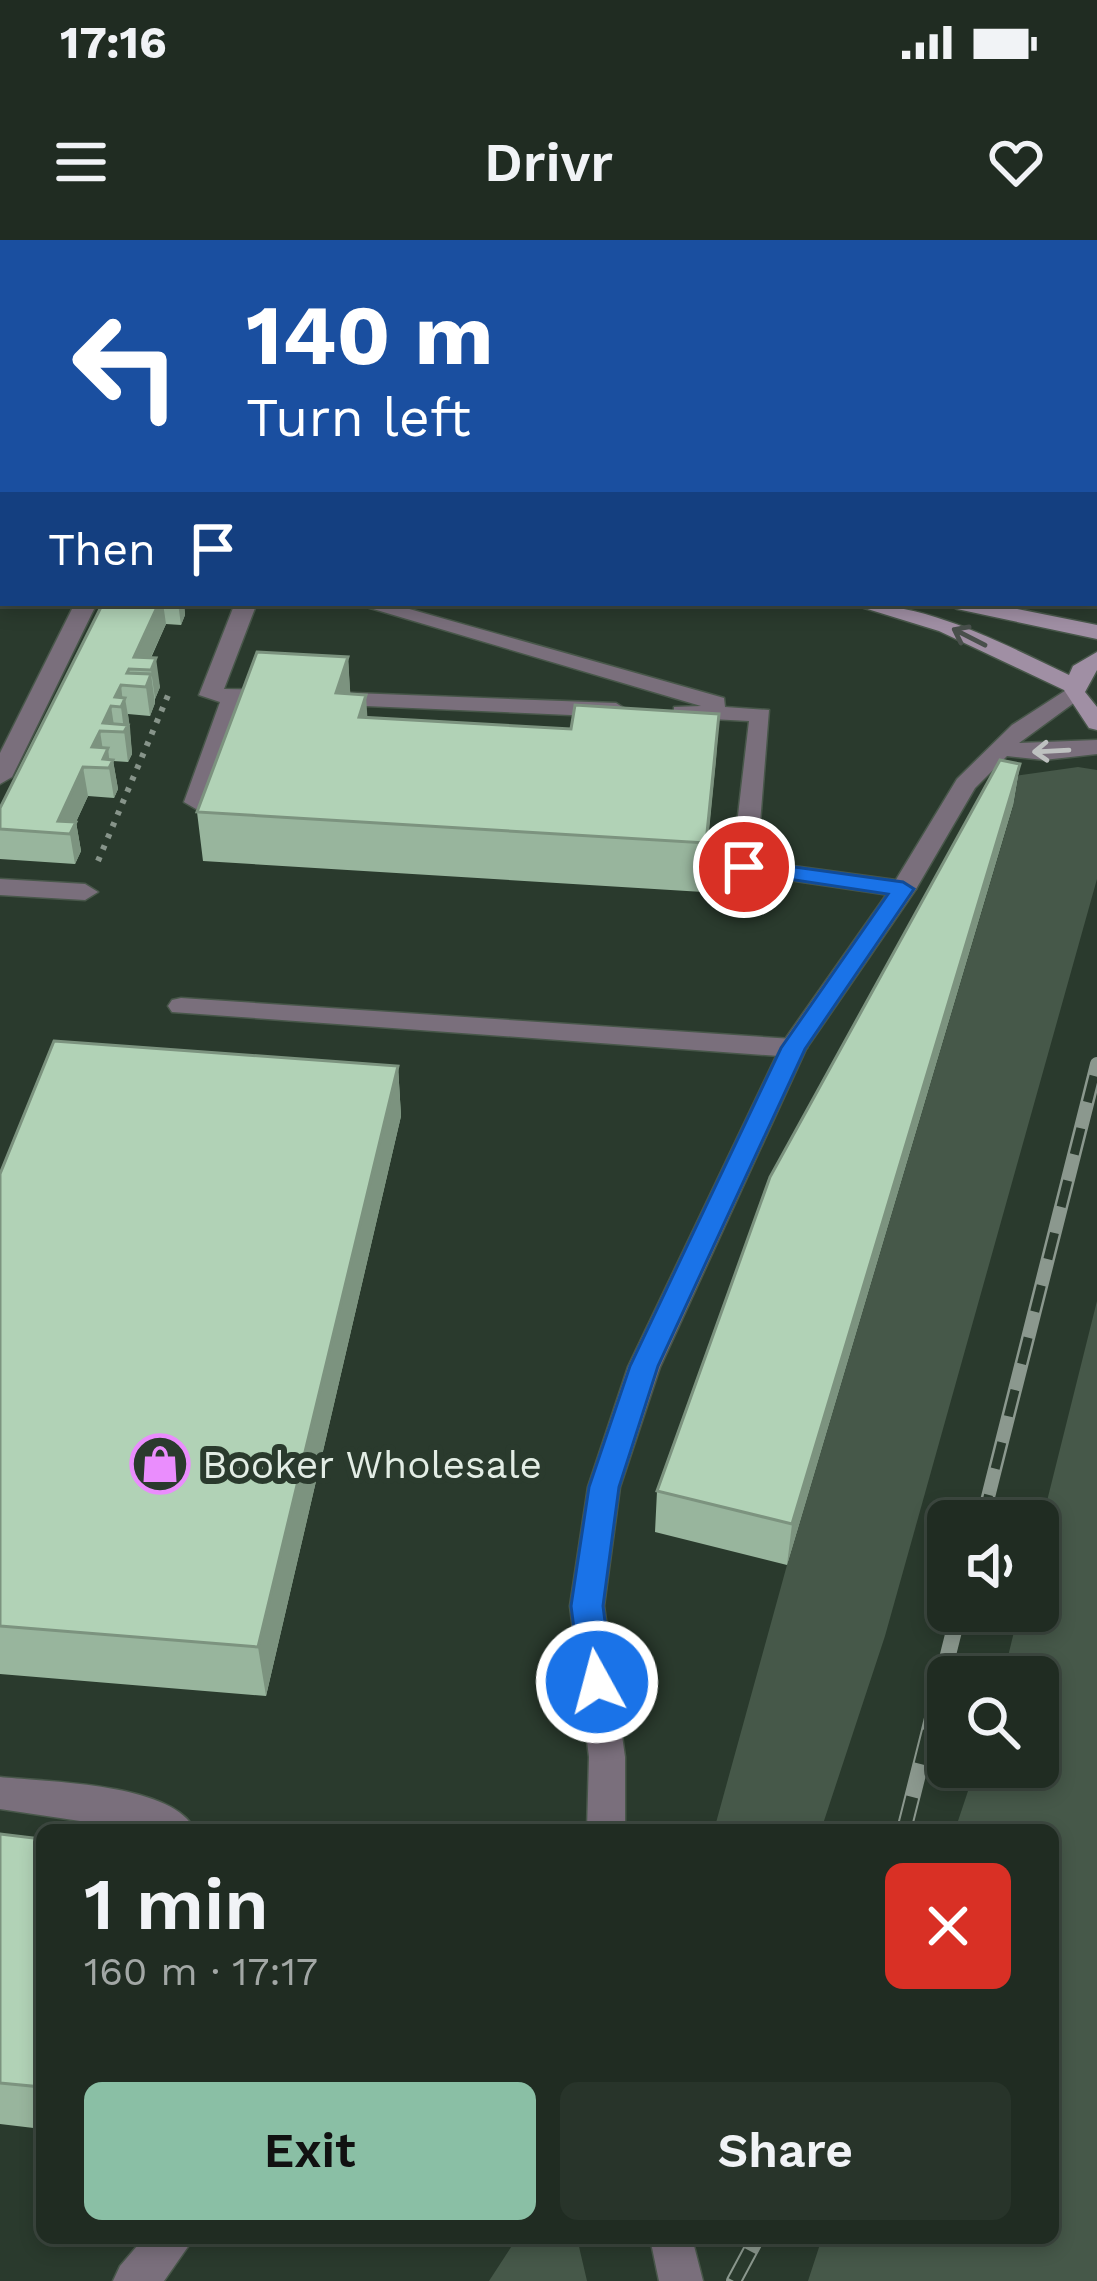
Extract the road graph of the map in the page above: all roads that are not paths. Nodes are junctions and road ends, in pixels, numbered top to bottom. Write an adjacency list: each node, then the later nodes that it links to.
1 (85, 606): 14 (street)
2 (245, 606): 9 (street)
3 (375, 606): 10 (street)
4 (870, 606): 8 (main road, one-way to 4)
5 (980, 606): 6 (main road)
6 (1097, 632)
7 (1097, 659): 8 (main road)
8 (1074, 689): 11 (main road); 13 (street)
9 (234, 695): 10 (street); 15 (street)
10 (761, 716): 17 (street)
11 (1097, 723)
12 (1097, 747): 13 (street, one-way to 13)
13 (1005, 749): 17 (street)
14 (0, 777)
15 (196, 802)
16 (0, 887): 18 (street)
17 (903, 889): 20 (street)
18 (85, 892)
19 (181, 1006): 20 (street)
20 (793, 1048): 23 (street)
21 (0, 1793): 22 (street)
22 (164, 1824)
23 (606, 1824)
24 (168, 2244): 26 (street)
25 (672, 2244): 27 (street)
26 (135, 2281)
27 (681, 2281)

